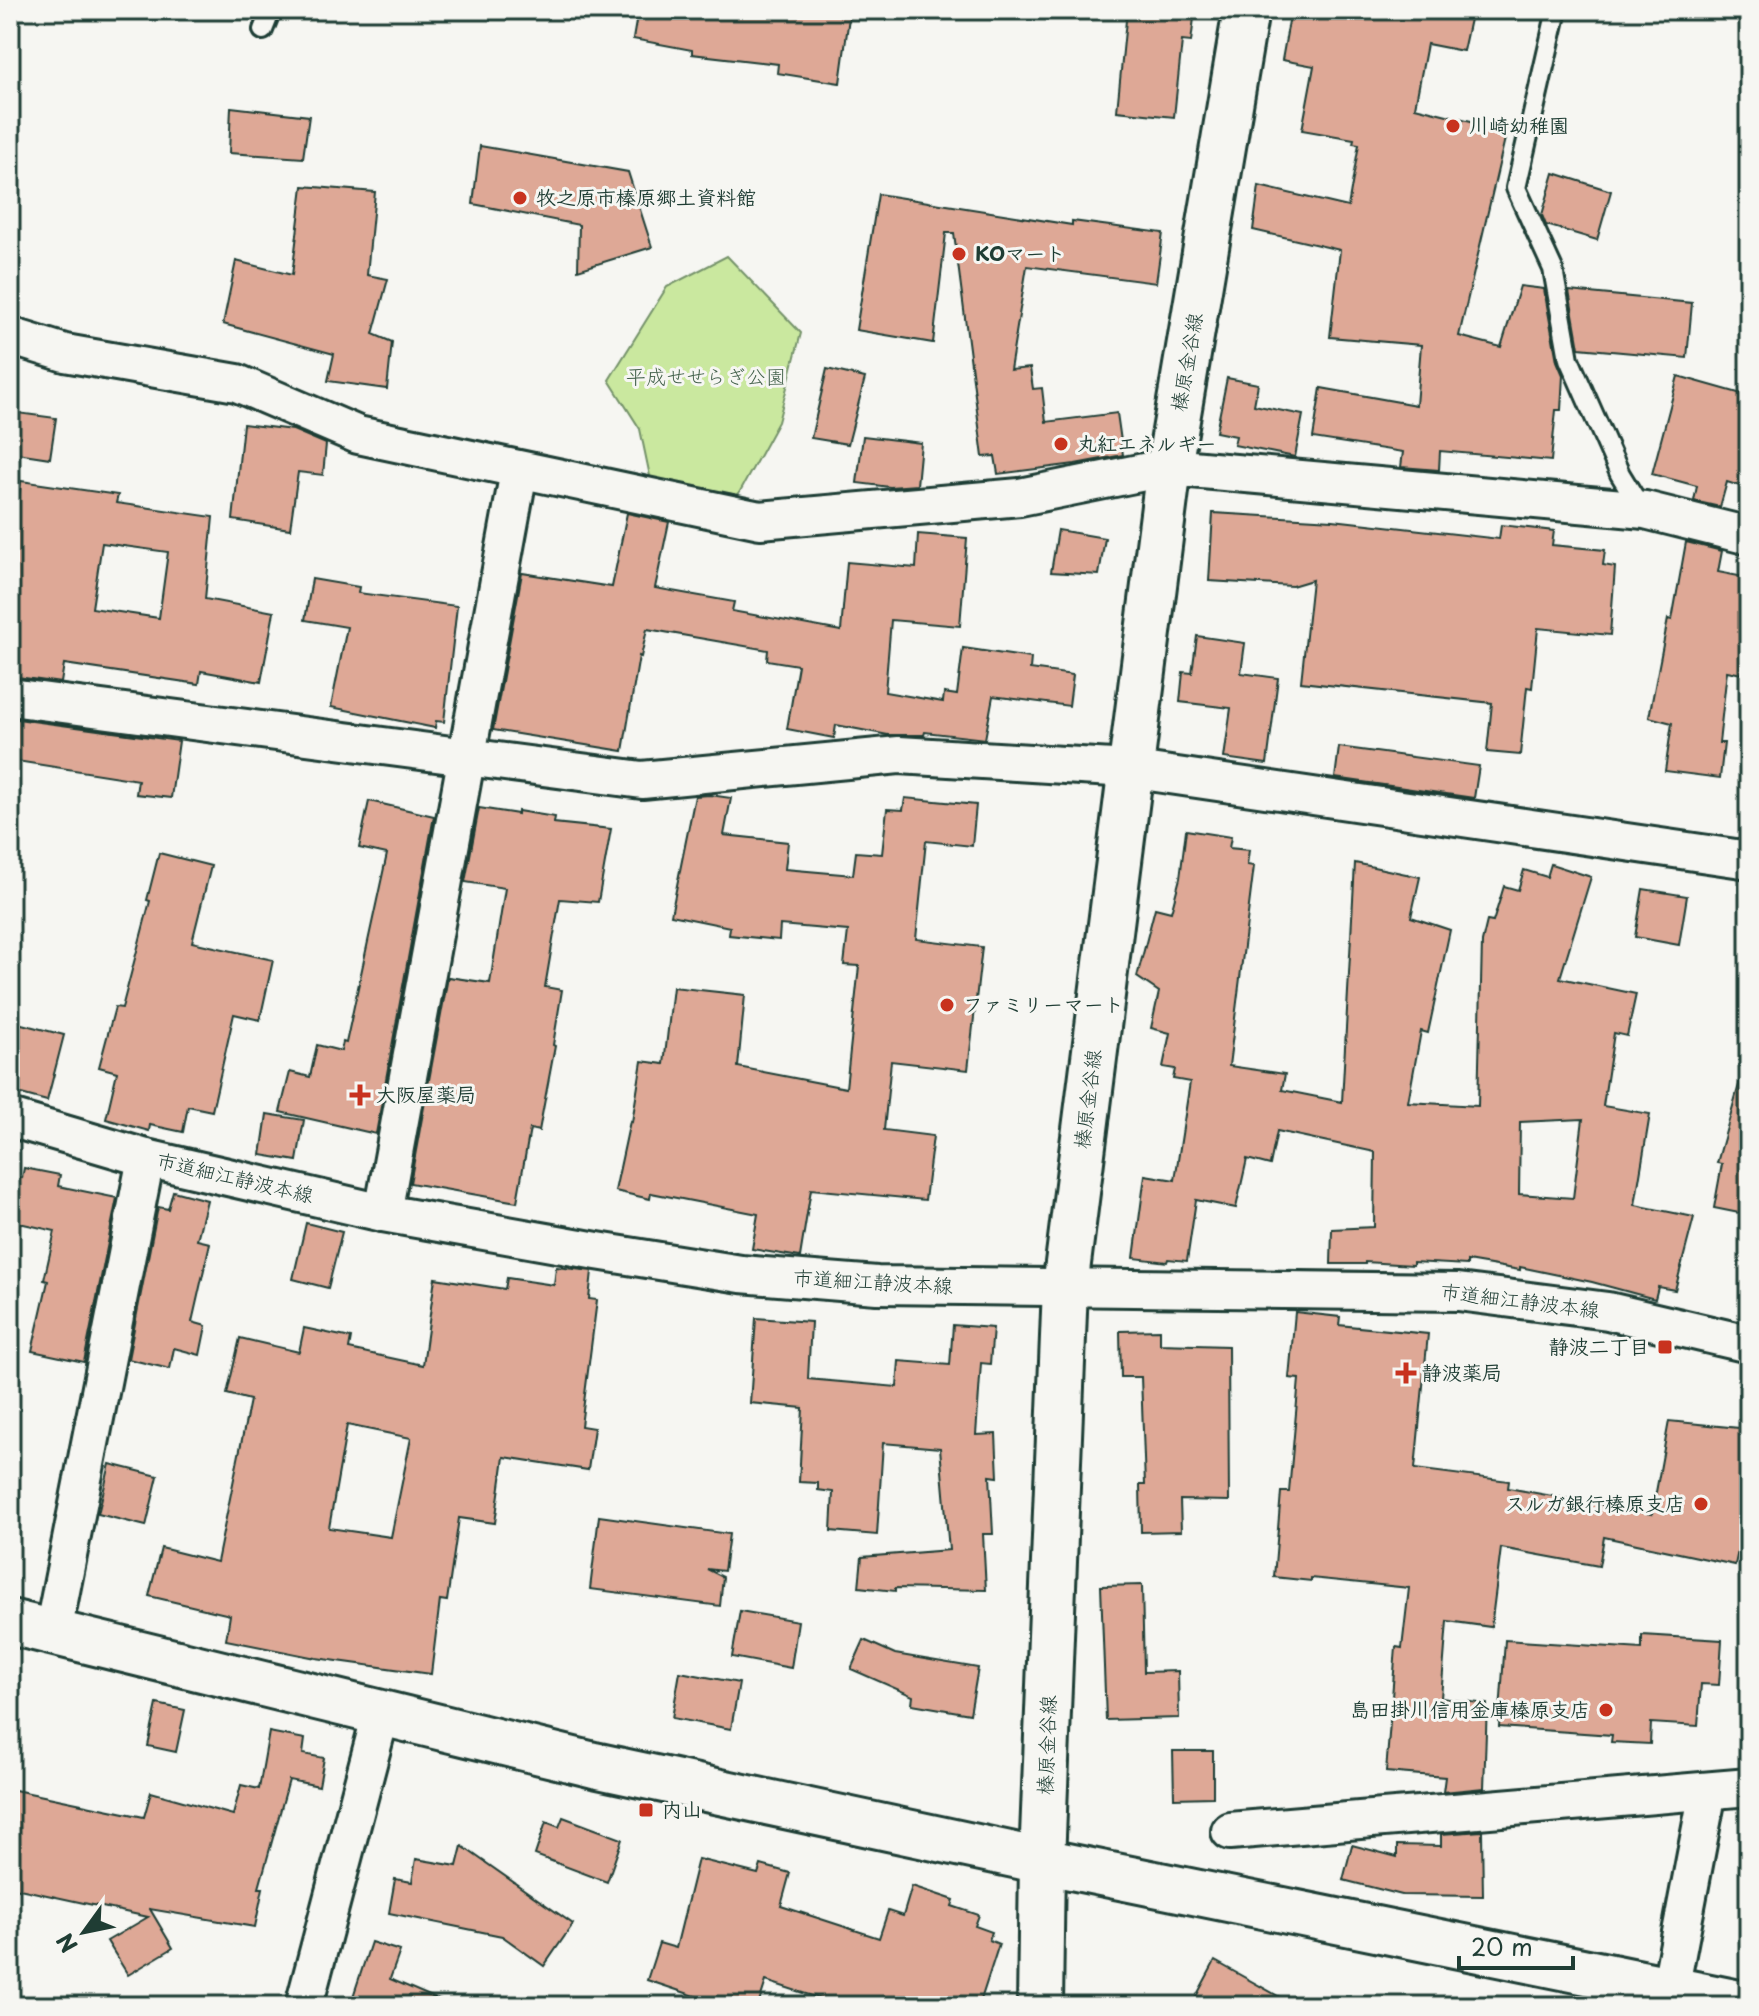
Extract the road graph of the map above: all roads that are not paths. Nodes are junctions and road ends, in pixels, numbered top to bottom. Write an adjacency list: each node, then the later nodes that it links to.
1 (271, 10): 4 (lane)
2 (1246, 10): 6 (main road, 榛原金谷線)
3 (1557, 10): 8 (lane)
4 (263, 30)
5 (10, 336): 7 (street)
6 (1169, 467): 7 (street); 8 (street); 12 (main road, 榛原金谷線)
7 (519, 471): 11 (street)
8 (1642, 510): 9 (street)
9 (1749, 536)
10 (10, 697): 11 (street)
11 (465, 758): 12 (street); 16 (street)
12 (1129, 769): 13 (street); 17 (main road, 榛原金谷線)
13 (1749, 860)
14 (10, 1118): 15 (street, 市道細江静波本線)
15 (146, 1158): 16 (street, 市道細江静波本線); 20 (street)
16 (383, 1213): 17 (street, 市道細江静波本線)
17 (1065, 1287): 18 (street, 市道細江静波本線); 25 (main road, 榛原金谷線)
18 (1749, 1344)
19 (10, 1622): 20 (main road)
20 (53, 1632): 21 (main road)
21 (381, 1714): 25 (main road); 28 (street)
22 (1749, 1787): 23 (street)
23 (1708, 1791): 24 (street); 26 (street)
24 (1230, 1831)
25 (1042, 1861): 26 (main road); 29 (main road, 榛原金谷線)
26 (1668, 1997): 27 (main road)
27 (1749, 2005)
28 (304, 2006)
29 (1040, 2006)

